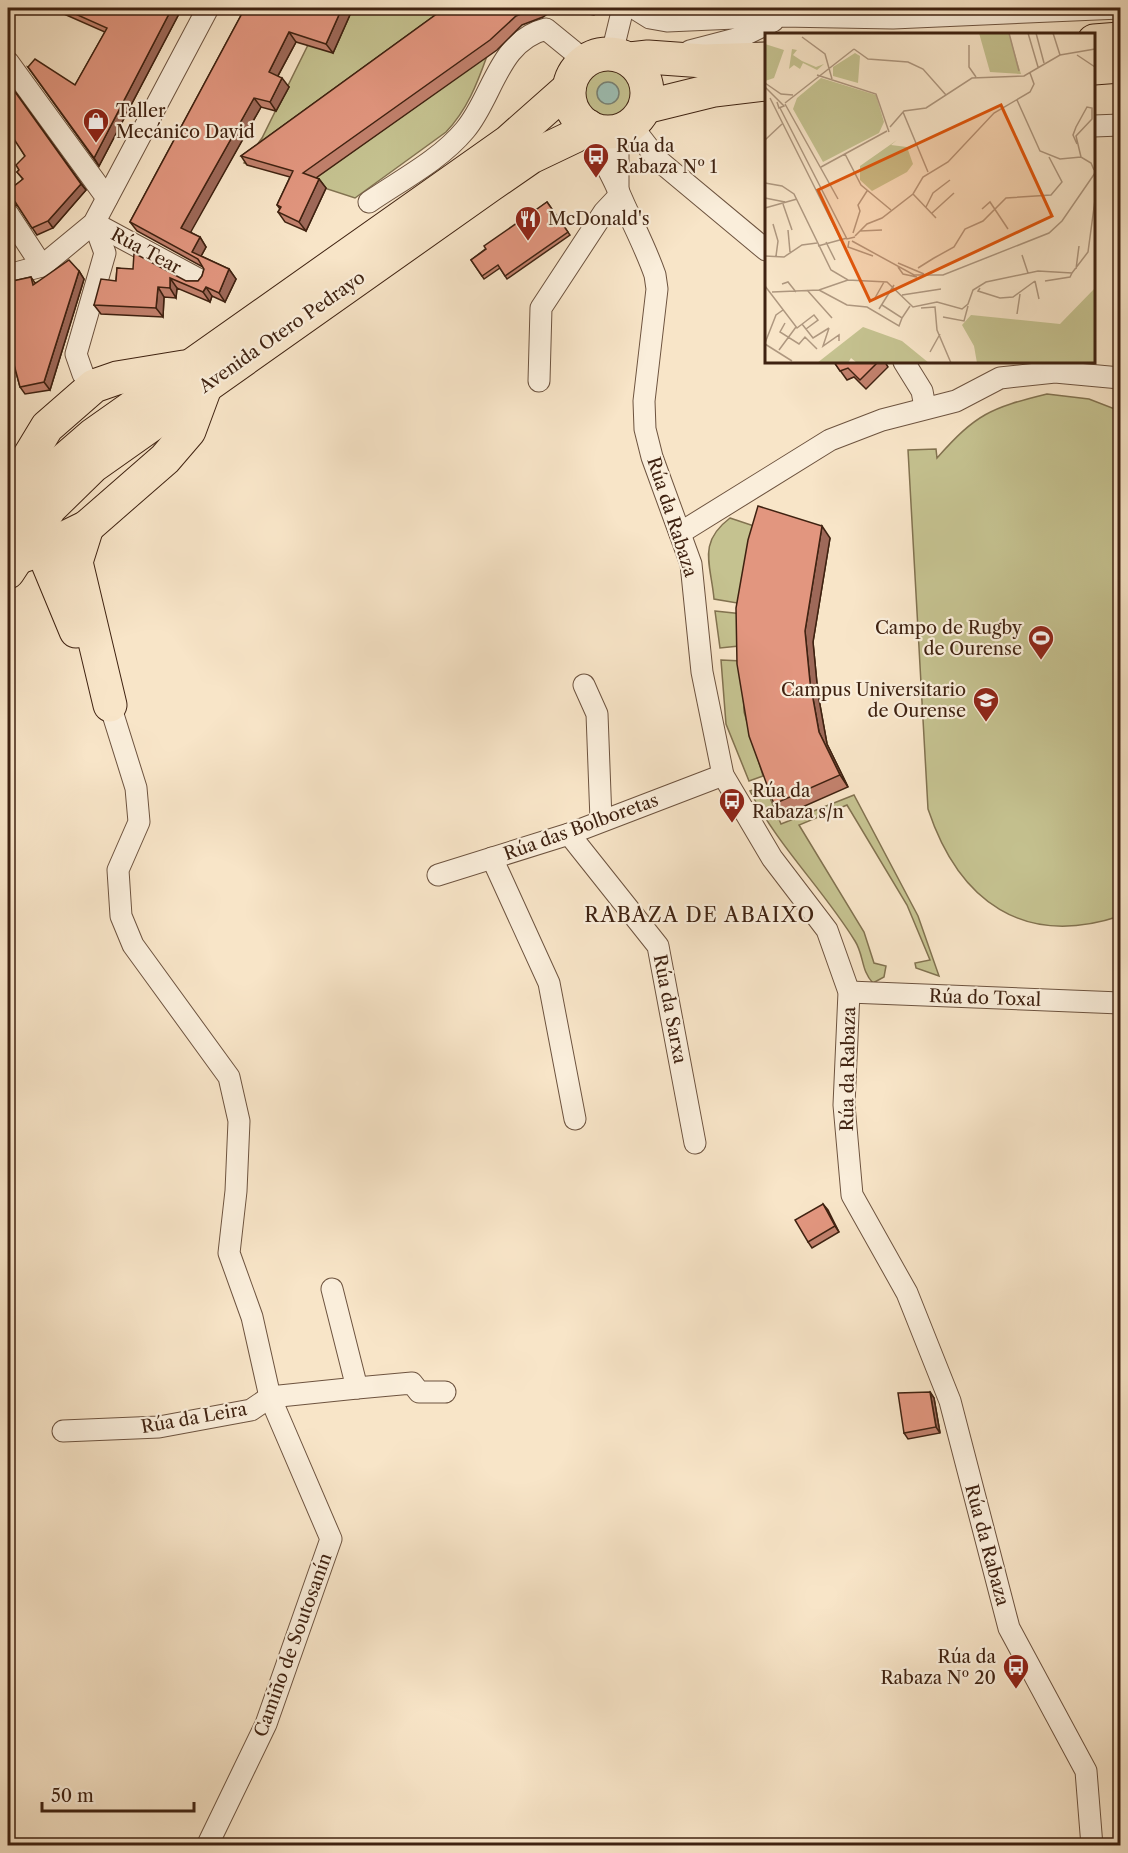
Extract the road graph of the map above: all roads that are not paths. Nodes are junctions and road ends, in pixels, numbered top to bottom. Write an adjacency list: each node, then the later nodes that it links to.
1 (208, 8): 19 (street)
2 (623, 8): 11 (street)
3 (634, 8): 5 (street)
4 (1120, 8): 5 (street)
5 (782, 16): 8 (street)
6 (1120, 39): 7 (main road)
7 (1095, 40)
8 (676, 59): 9 (main road); 11 (main road)
9 (765, 60)
10 (8, 62): 19 (street)
11 (598, 66): 15 (main road); 15 (main road); 20 (street); 28 (main road, Avenida Otero Pedrayo)
12 (1120, 66): 13 (main road)
13 (1095, 68)
14 (765, 84): 15 (main road, Avenida Otero Pedrayo)
15 (616, 124): 18 (street); 23 (street); 28 (main road, Avenida Otero Pedrayo)
16 (1120, 125): 17 (street)
17 (1095, 126)
18 (619, 193): 30 (street); 40 (street, Rúa da Rabaza)
19 (107, 198): 22 (street)
20 (369, 202)
21 (8, 214): 24 (street)
22 (94, 223): 24 (street); 26 (street, Rúa Tear); 31 (street)
23 (765, 249)
24 (42, 266): 25 (street)
25 (8, 275)
26 (198, 279)
27 (905, 363): 32 (street)
28 (199, 376): 31 (main road); 33 (main road, Avenida Otero Pedrayo); 35 (main road)
29 (1120, 378): 32 (street)
30 (539, 381)
31 (105, 382): 33 (main road); 34 (main road)
32 (925, 407): 40 (street)
33 (153, 408): 35 (main road); 36 (main road, Avenida Otero Pedrayo)
34 (47, 427): 36 (main road); 38 (main road)
35 (165, 459): 37 (main road)
36 (57, 484): 37 (main road); 38 (main road, Avenida Otero Pedrayo); 41 (main road, Avenida Otero Pedrayo)
37 (116, 500): 39 (main road)
38 (11, 521)
39 (87, 527): 41 (main road); 43 (main road)
40 (680, 533): 44 (street, Rúa da Rabaza)
41 (21, 560): 43 (main road)
42 (584, 685): 45 (street)
43 (110, 705): 56 (street, Camiño de Soutosanín)
44 (723, 775): 45 (street, Rúa das Bolboretas); 49 (street, Rúa da Rabaza)
45 (601, 820): 46 (street, Rúa das Bolboretas)
46 (569, 834): 47 (street, Rúa das Bolboretas); 52 (street, Rúa da Sarxa)
47 (492, 858): 48 (street, Rúa das Bolboretas); 51 (street)
48 (438, 875)
49 (849, 992): 50 (street, Rúa do Toxal); 59 (street, Rúa da Rabaza)
50 (1120, 1003)
51 (575, 1119)
52 (695, 1143)
53 (332, 1289): 54 (street)
54 (357, 1388): 55 (street, Rúa da Leira); 56 (street, Rúa da Leira)
55 (445, 1392)
56 (270, 1397): 57 (street, Rúa da Leira); 58 (street, Camiño de Soutosanín)
57 (63, 1431)
58 (207, 1845)
59 (1092, 1845)

